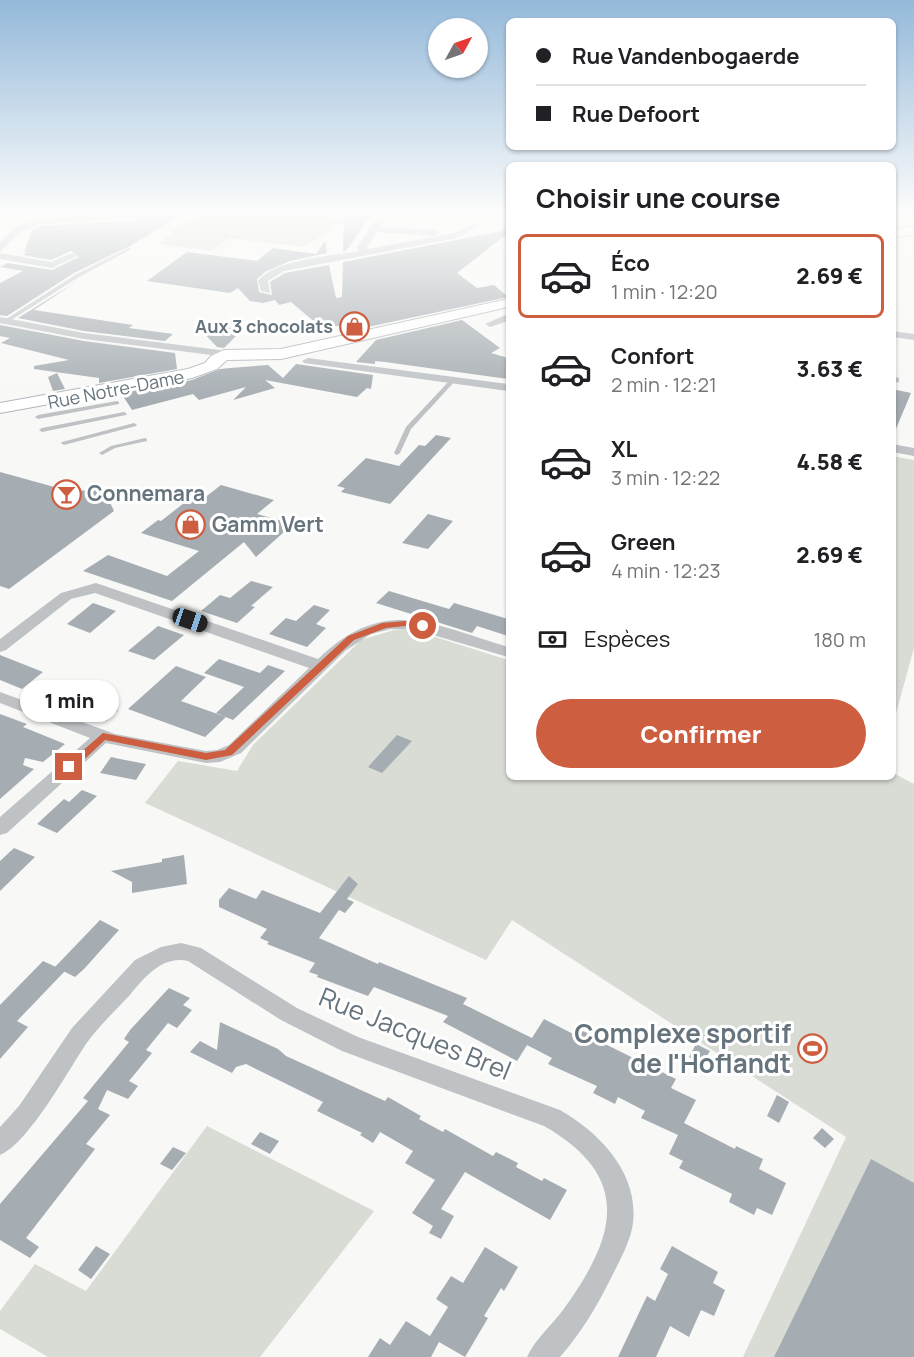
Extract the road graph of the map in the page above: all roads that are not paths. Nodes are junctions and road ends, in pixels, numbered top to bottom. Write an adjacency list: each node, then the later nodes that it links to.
1 (78, 275): 6 (lane)
2 (271, 275): 3 (street)
3 (266, 291)
4 (506, 303): 10 (main road, Rue Notre-Dame)
5 (506, 318): 7 (street)
6 (3, 321): 13 (street)
7 (490, 324)
8 (896, 334): 9 (street)
9 (914, 336)
10 (349, 339): 11 (main road, Rue Notre-Dame); 12 (main road, Rue Notre-Dame)
11 (316, 345): 12 (main road); 14 (main road, Rue Notre-Dame)
12 (335, 352): 15 (main road, Rue Notre-Dame); 16 (street)
13 (213, 358): 14 (main road, Rue Notre-Dame); 20 (main road, Rue Notre-Dame)
14 (234, 361): 15 (main road, Rue Notre-Dame); 20 (main road, Rue Notre-Dame)
15 (308, 361): 16 (street)
16 (363, 368): 17 (street)
17 (453, 380): 18 (street); 30 (lane)
18 (506, 388)
19 (117, 403): 22 (lane)
20 (0, 410)
21 (124, 414): 24 (lane)
22 (38, 417)
23 (134, 425): 26 (lane)
24 (42, 430)
25 (145, 440): 29 (lane)
26 (64, 443)
27 (896, 449): 28 (street)
28 (914, 452)
29 (102, 453)
30 (397, 453)
31 (0, 647): 33 (street)
32 (506, 651): 33 (street)
33 (321, 666): 35 (street)
34 (0, 697): 35 (street)
35 (103, 736): 36 (street)
36 (0, 828)
37 (0, 1144): 38 (street, Rue Jacques Brel)
38 (541, 1357)

